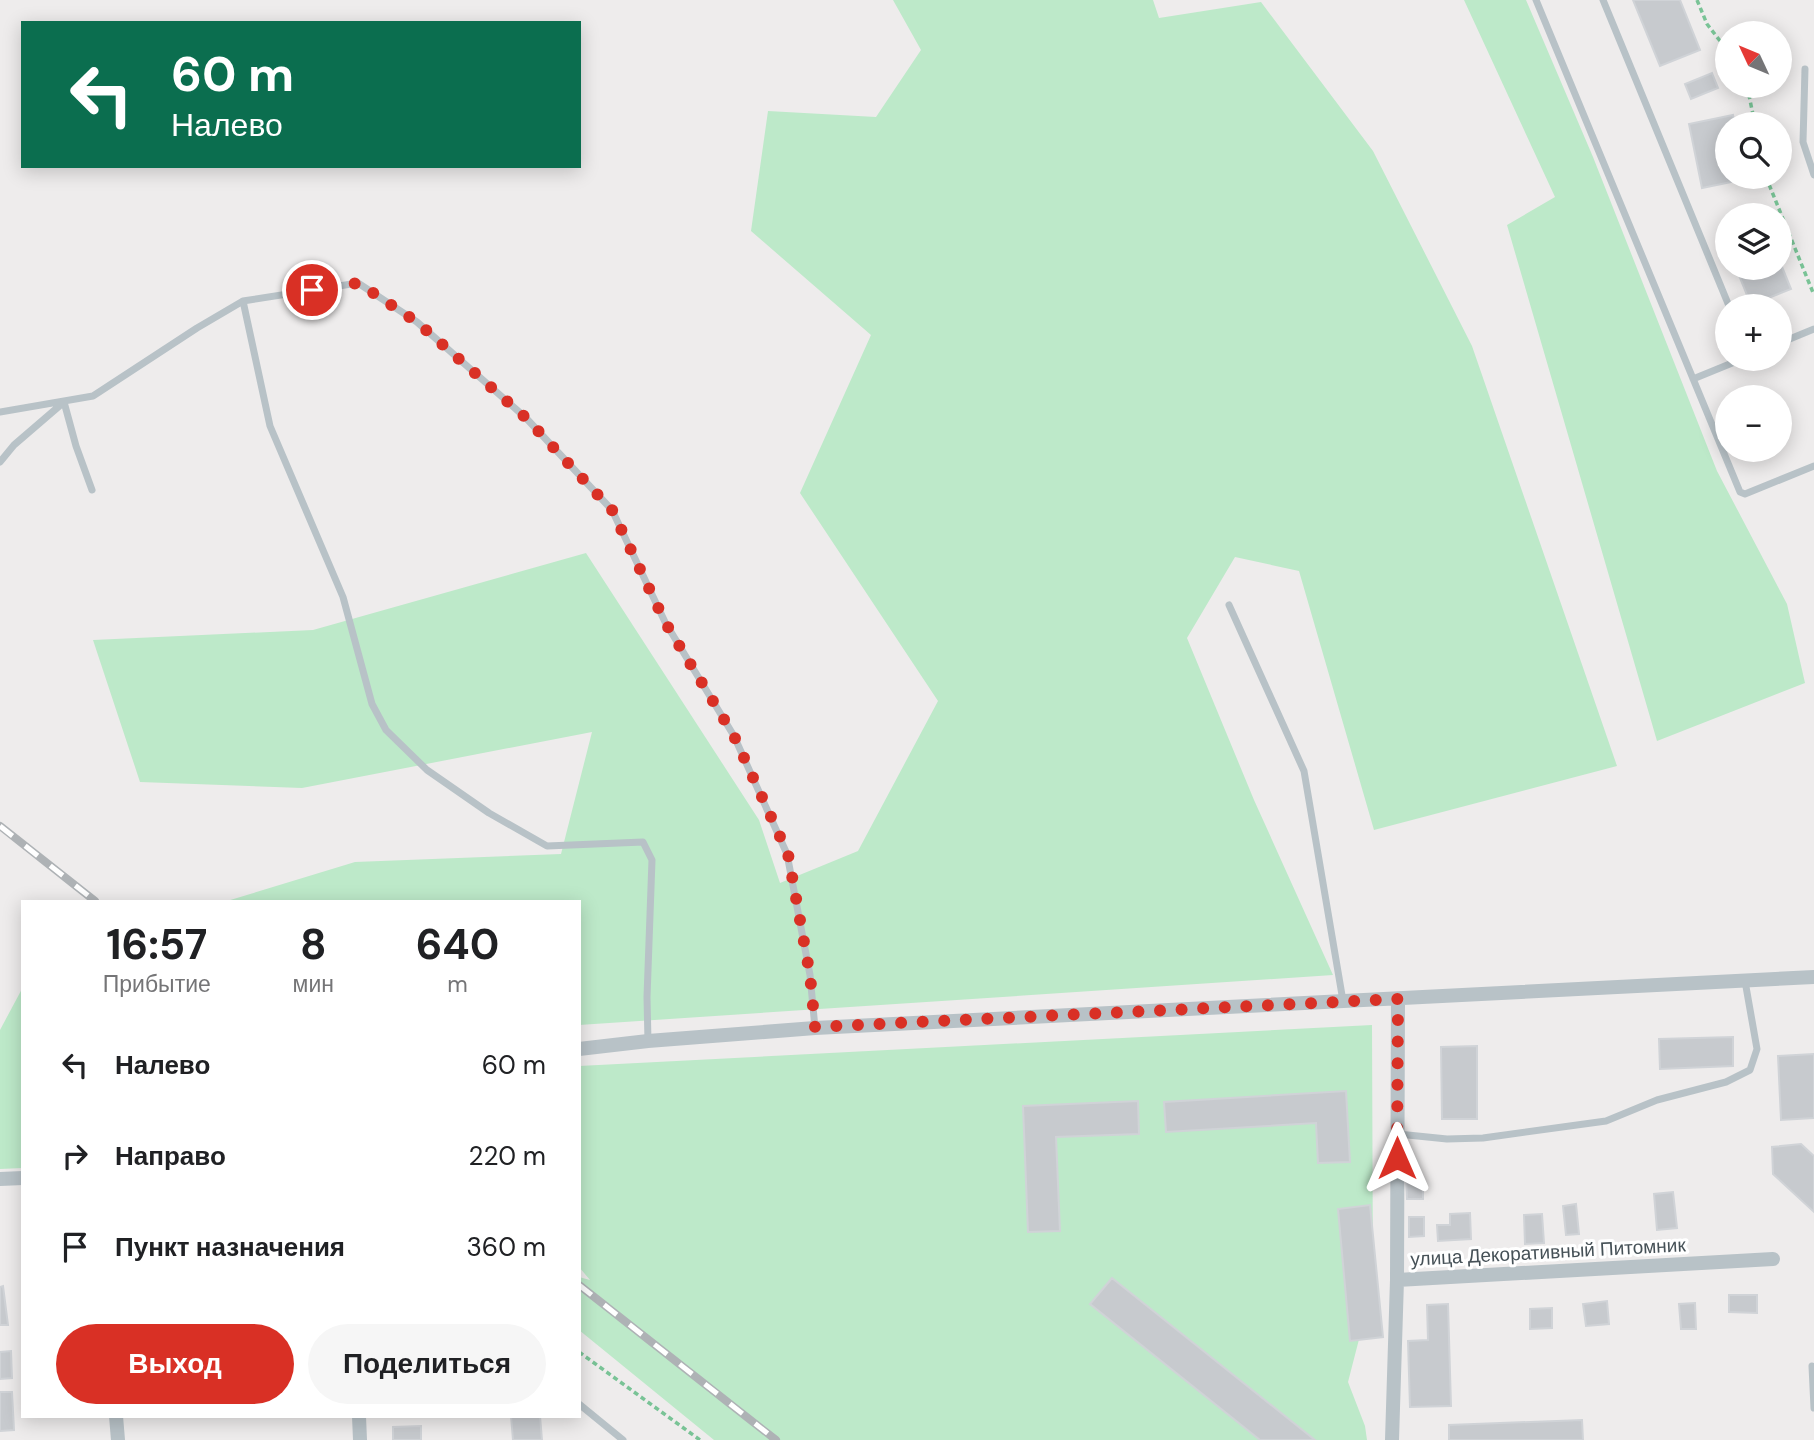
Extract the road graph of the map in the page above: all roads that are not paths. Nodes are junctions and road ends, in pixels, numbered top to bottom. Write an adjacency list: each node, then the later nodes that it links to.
1 (1536, 0): 10 (lane)
2 (1603, 0): 5 (lane)
3 (1805, 69): 4 (lane)
4 (1814, 175)
5 (1723, 294)
6 (243, 301): 11 (lane); 21 (lane); 22 (lane)
7 (1814, 329): 8 (lane)
8 (1792, 338)
9 (1715, 370): 10 (lane)
10 (1693, 379): 14 (lane)
11 (64, 402): 12 (lane); 13 (lane); 15 (lane)
12 (0, 412)
13 (0, 462)
14 (1814, 466)
15 (92, 490)
16 (1229, 605): 20 (lane)
17 (1814, 977): 18 (street)
18 (1745, 980): 19 (street); 24 (lane)
19 (1398, 999): 20 (street); 24 (street, улица Декоративный Питомник)
20 (1343, 1002): 21 (street)
21 (815, 1027): 22 (street)
22 (648, 1041): 23 (street)
23 (581, 1049)
24 (1397, 1134): 28 (street, улица Декоративный Питомник)
25 (21, 1178): 26 (street)
26 (0, 1179)
27 (1773, 1259): 28 (street, улица Декоративный Питомник)
28 (1396, 1280): 37 (street)
29 (1812, 1366): 31 (lane)
30 (581, 1406): 36 (lane)
31 (1814, 1408)
32 (116, 1418): 34 (street)
33 (359, 1418): 35 (street)
34 (118, 1440)
35 (360, 1440)
36 (623, 1440)
37 (1392, 1440)

